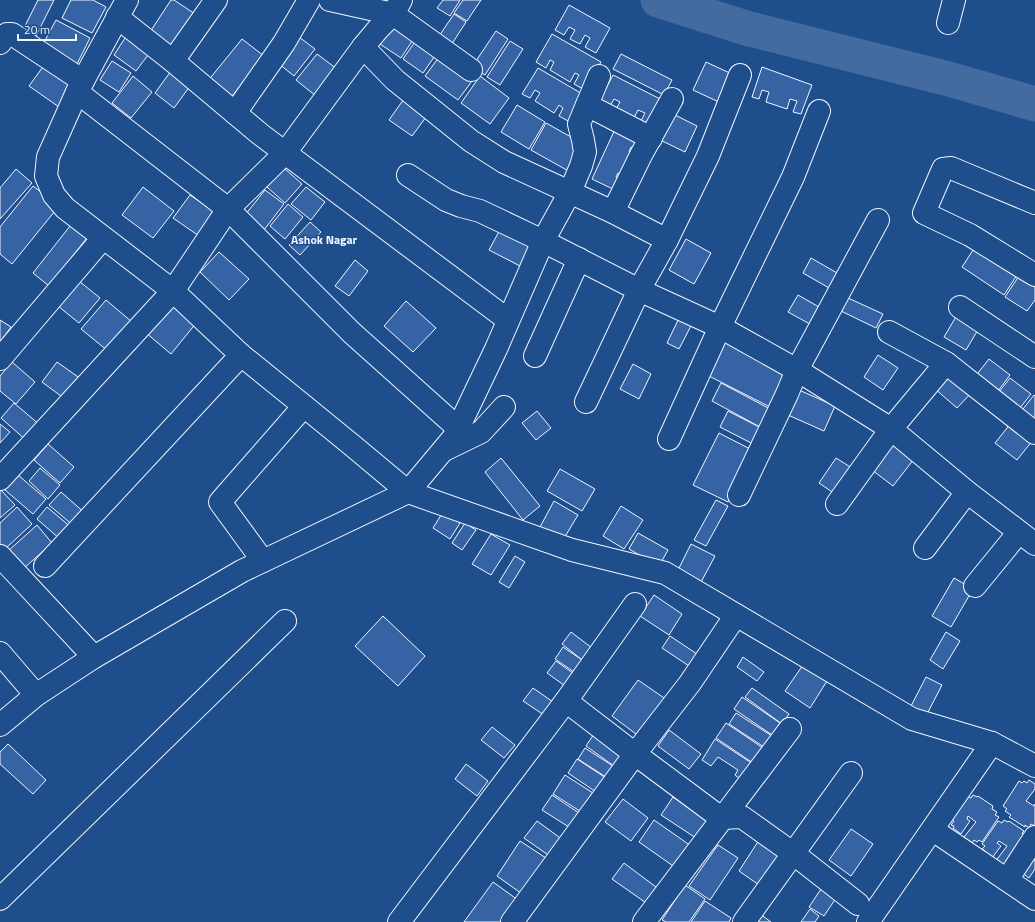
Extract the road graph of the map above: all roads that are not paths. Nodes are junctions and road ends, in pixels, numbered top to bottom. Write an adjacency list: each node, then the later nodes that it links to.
1 (216, 0): 10 (street)
2 (309, 0): 18 (street)
3 (330, 0): 6 (street)
4 (954, 0): 7 (street)
5 (121, 5): 10 (street); 14 (street)
6 (397, 7): 9 (street); 11 (street)
7 (948, 23)
8 (0, 43): 14 (street)
9 (363, 47): 20 (street); 22 (street)
10 (173, 61): 18 (street)
11 (471, 70)
12 (740, 75): 28 (street)
13 (599, 76): 16 (street)
14 (80, 86): 24 (street); 27 (street)
15 (672, 99): 19 (street)
16 (587, 105): 19 (street); 22 (street)
17 (820, 111): 36 (street)
18 (235, 113): 20 (street)
19 (650, 138): 25 (street)
20 (285, 153): 24 (street); 35 (street)
21 (408, 175): 29 (street)
22 (570, 192): 25 (street); 29 (street)
23 (1035, 203): 31 (street)
24 (228, 209): 33 (street); 47 (street)
25 (613, 212): 28 (street)
26 (878, 220): 43 (street)
27 (104, 238): 33 (street); 41 (street)
28 (667, 240): 32 (street)
29 (543, 241): 30 (street); 35 (street)
30 (579, 260): 32 (street); 39 (street)
31 (1035, 274)
32 (639, 290): 36 (street); 44 (street)
33 (174, 291): 38 (street); 52 (street)
34 (960, 307): 40 (street)
35 (508, 320): 47 (street)
36 (720, 327): 43 (street); 50 (street)
37 (889, 332): 42 (street)
38 (241, 354): 45 (street); 61 (street)
39 (535, 356)
40 (1035, 357)
41 (0, 359)
42 (946, 363): 48 (street); 49 (street)
43 (797, 370): 48 (street); 55 (street)
44 (586, 402)
45 (304, 406): 53 (street); 60 (street)
46 (504, 407): 51 (street)
47 (458, 428): 51 (street)
48 (891, 429): 54 (street); 56 (street)
49 (1035, 433)
50 (669, 439)
51 (441, 452): 53 (street)
52 (0, 479)
53 (408, 492): 60 (street); 64 (street)
54 (967, 492): 57 (street); 58 (street)
55 (739, 495)
56 (837, 504)
57 (1027, 538): 62 (street)
58 (925, 548)
59 (0, 556): 67 (street)
60 (262, 562): 67 (street)
61 (45, 566)
62 (975, 586)
63 (635, 604): 69 (street)
64 (736, 616): 72 (street); 73 (street)
65 (285, 621): 81 (street)
66 (0, 653): 68 (street)
67 (94, 657): 68 (street)
68 (36, 695): 70 (street)
69 (566, 701): 73 (street); 84 (street)
70 (0, 725)
71 (790, 729): 76 (street)
72 (992, 743): 74 (street); 77 (street)
73 (635, 754): 76 (street); 85 (street)
74 (1035, 766)
75 (851, 774): 79 (street)
76 (721, 818): 79 (street); 86 (street)
77 (933, 830): 80 (street); 83 (street)
78 (1035, 837): 80 (street)
79 (794, 854): 83 (street); 87 (street)
80 (1007, 880): 82 (street)
81 (0, 899)
82 (1035, 899)
83 (873, 915)
84 (399, 922)
85 (512, 922)
86 (644, 922)
87 (744, 922)

